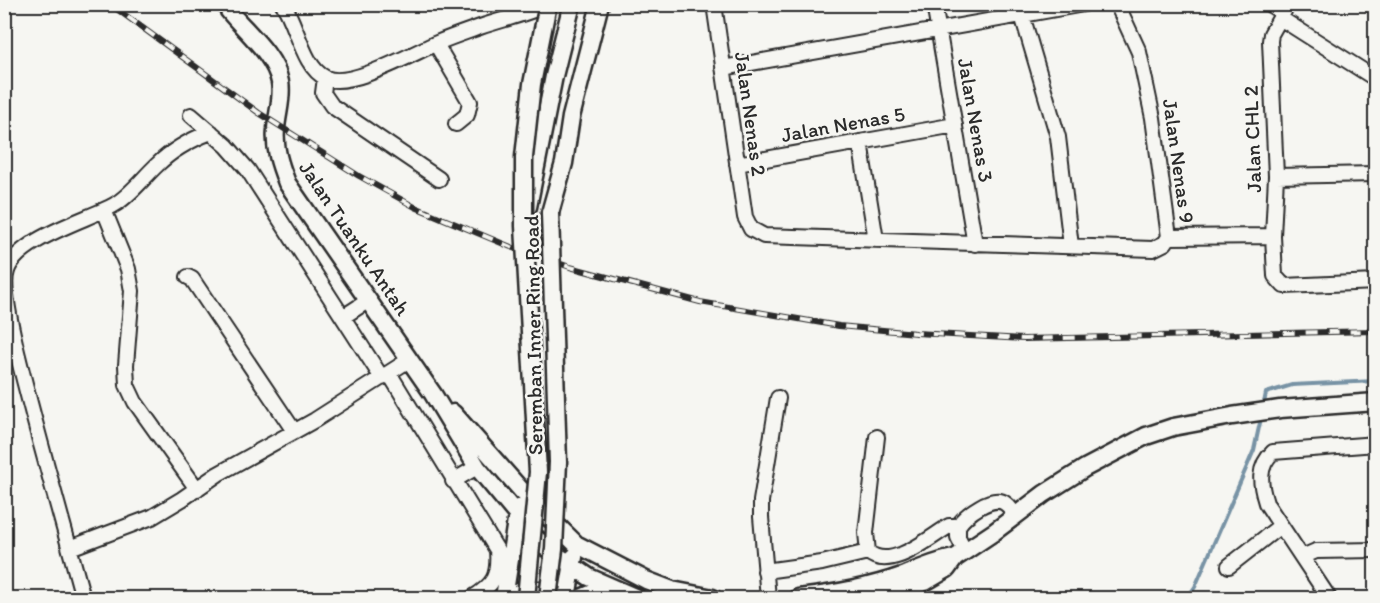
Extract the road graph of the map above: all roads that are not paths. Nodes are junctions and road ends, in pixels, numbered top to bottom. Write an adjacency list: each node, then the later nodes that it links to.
1 (227, 4): 37 (main road, Jalan Tuanku Antah)
2 (283, 4): 16 (street)
3 (548, 4): 14 (street); 28 (main road, bridge)
4 (572, 4): 28 (main road, Seremban Inner Ring Road, bridge)
5 (600, 4): 72 (main road, Seremban Inner Ring Road, bridge)
6 (714, 4): 15 (street, Jalan Nenas 2)
7 (934, 4): 13 (street, Jalan Nenas 3)
8 (1084, 4): 12 (street)
9 (1117, 4): 31 (street, Jalan Nenas 9)
10 (1269, 4): 11 (street)
11 (1283, 12): 17 (street); 25 (street, Jalan CHL 2)
12 (1022, 15): 13 (street); 34 (street)
13 (939, 30): 15 (street); 20 (street, Jalan Nenas 3)
14 (436, 44): 16 (street); 19 (street)
15 (723, 68): 23 (street, Jalan Nenas 2)
16 (325, 78): 26 (street)
17 (1376, 79)
18 (190, 115): 21 (street)
19 (456, 124)
20 (955, 125): 22 (street, Jalan Nenas 5); 33 (street, Jalan Nenas 3)
21 (211, 132): 27 (street); 38 (street)
22 (860, 142): 23 (street, Jalan Nenas 5); 32 (street)
23 (737, 164): 29 (street, Jalan Nenas 2)
24 (1376, 174): 25 (street)
25 (1276, 176): 30 (street, Jalan CHL 2)
26 (439, 179)
27 (104, 210): 49 (street); 56 (street)
28 (524, 226): 71 (main road, Seremban Inner Ring Road, bridge)
29 (751, 229): 32 (street, Jalan Nenas 9)
30 (1273, 236): 31 (street); 36 (street, Jalan CHL 2)
31 (1169, 237): 34 (street, Jalan Nenas 9)
32 (876, 240): 33 (street, Jalan Nenas 9)
33 (975, 244): 34 (street, Jalan Nenas 9)
34 (1071, 246)
35 (188, 277): 44 (street)
36 (1376, 282)
37 (369, 300): 38 (street); 39 (main road, Jalan Tuanku Antah)
38 (343, 317): 40 (street)
39 (409, 360): 40 (street); 41 (main road, Jalan Tuanku Antah)
40 (386, 375): 44 (street); 48 (street)
41 (433, 394): 47 (main road, Jalan Tuanku Antah); 50 (main road, Jalan Tuanku Antah)
42 (778, 398): 63 (street)
43 (1376, 402): 52 (main road)
44 (294, 431): 49 (street)
45 (878, 437): 58 (street)
46 (1376, 444): 54 (street)
47 (477, 467): 48 (street); 51 (main road, Jalan Tuanku Antah)
48 (453, 481): 68 (street)
49 (197, 489): 56 (street)
50 (522, 491): 51 (main road); 55 (main road, Jalan Tuanku Antah)
51 (517, 513): 61 (main road, Jalan Tuanku Antah); 69 (main road)
52 (1015, 516): 53 (street); 59 (main road)
53 (957, 526): 58 (street); 59 (street)
54 (1280, 526): 60 (street); 62 (street)
55 (576, 544): 61 (main road); 77 (main road, Jalan Tuanku Antah)
56 (70, 548): 67 (street)
57 (1376, 550): 60 (street)
58 (868, 552): 63 (street)
59 (960, 554): 65 (main road); 80 (main road)
60 (1302, 557): 81 (street)
61 (573, 566): 64 (main road, Jalan Tuanku Antah); 74 (main road)
62 (1229, 566)
63 (765, 571): 78 (street)
64 (609, 586): 75 (main road); 76 (main road, Jalan Tuanku Antah)
65 (849, 595): 66 (main road)
66 (830, 597): 79 (main road)
67 (83, 598)
68 (472, 598)
69 (504, 598)
70 (513, 598): 73 (main road)
71 (526, 598)
72 (548, 598)
73 (558, 598)
74 (567, 598)
75 (581, 598)
76 (634, 598)
77 (713, 598)
78 (768, 598)
79 (798, 598)
80 (882, 598)
81 (1329, 598)

